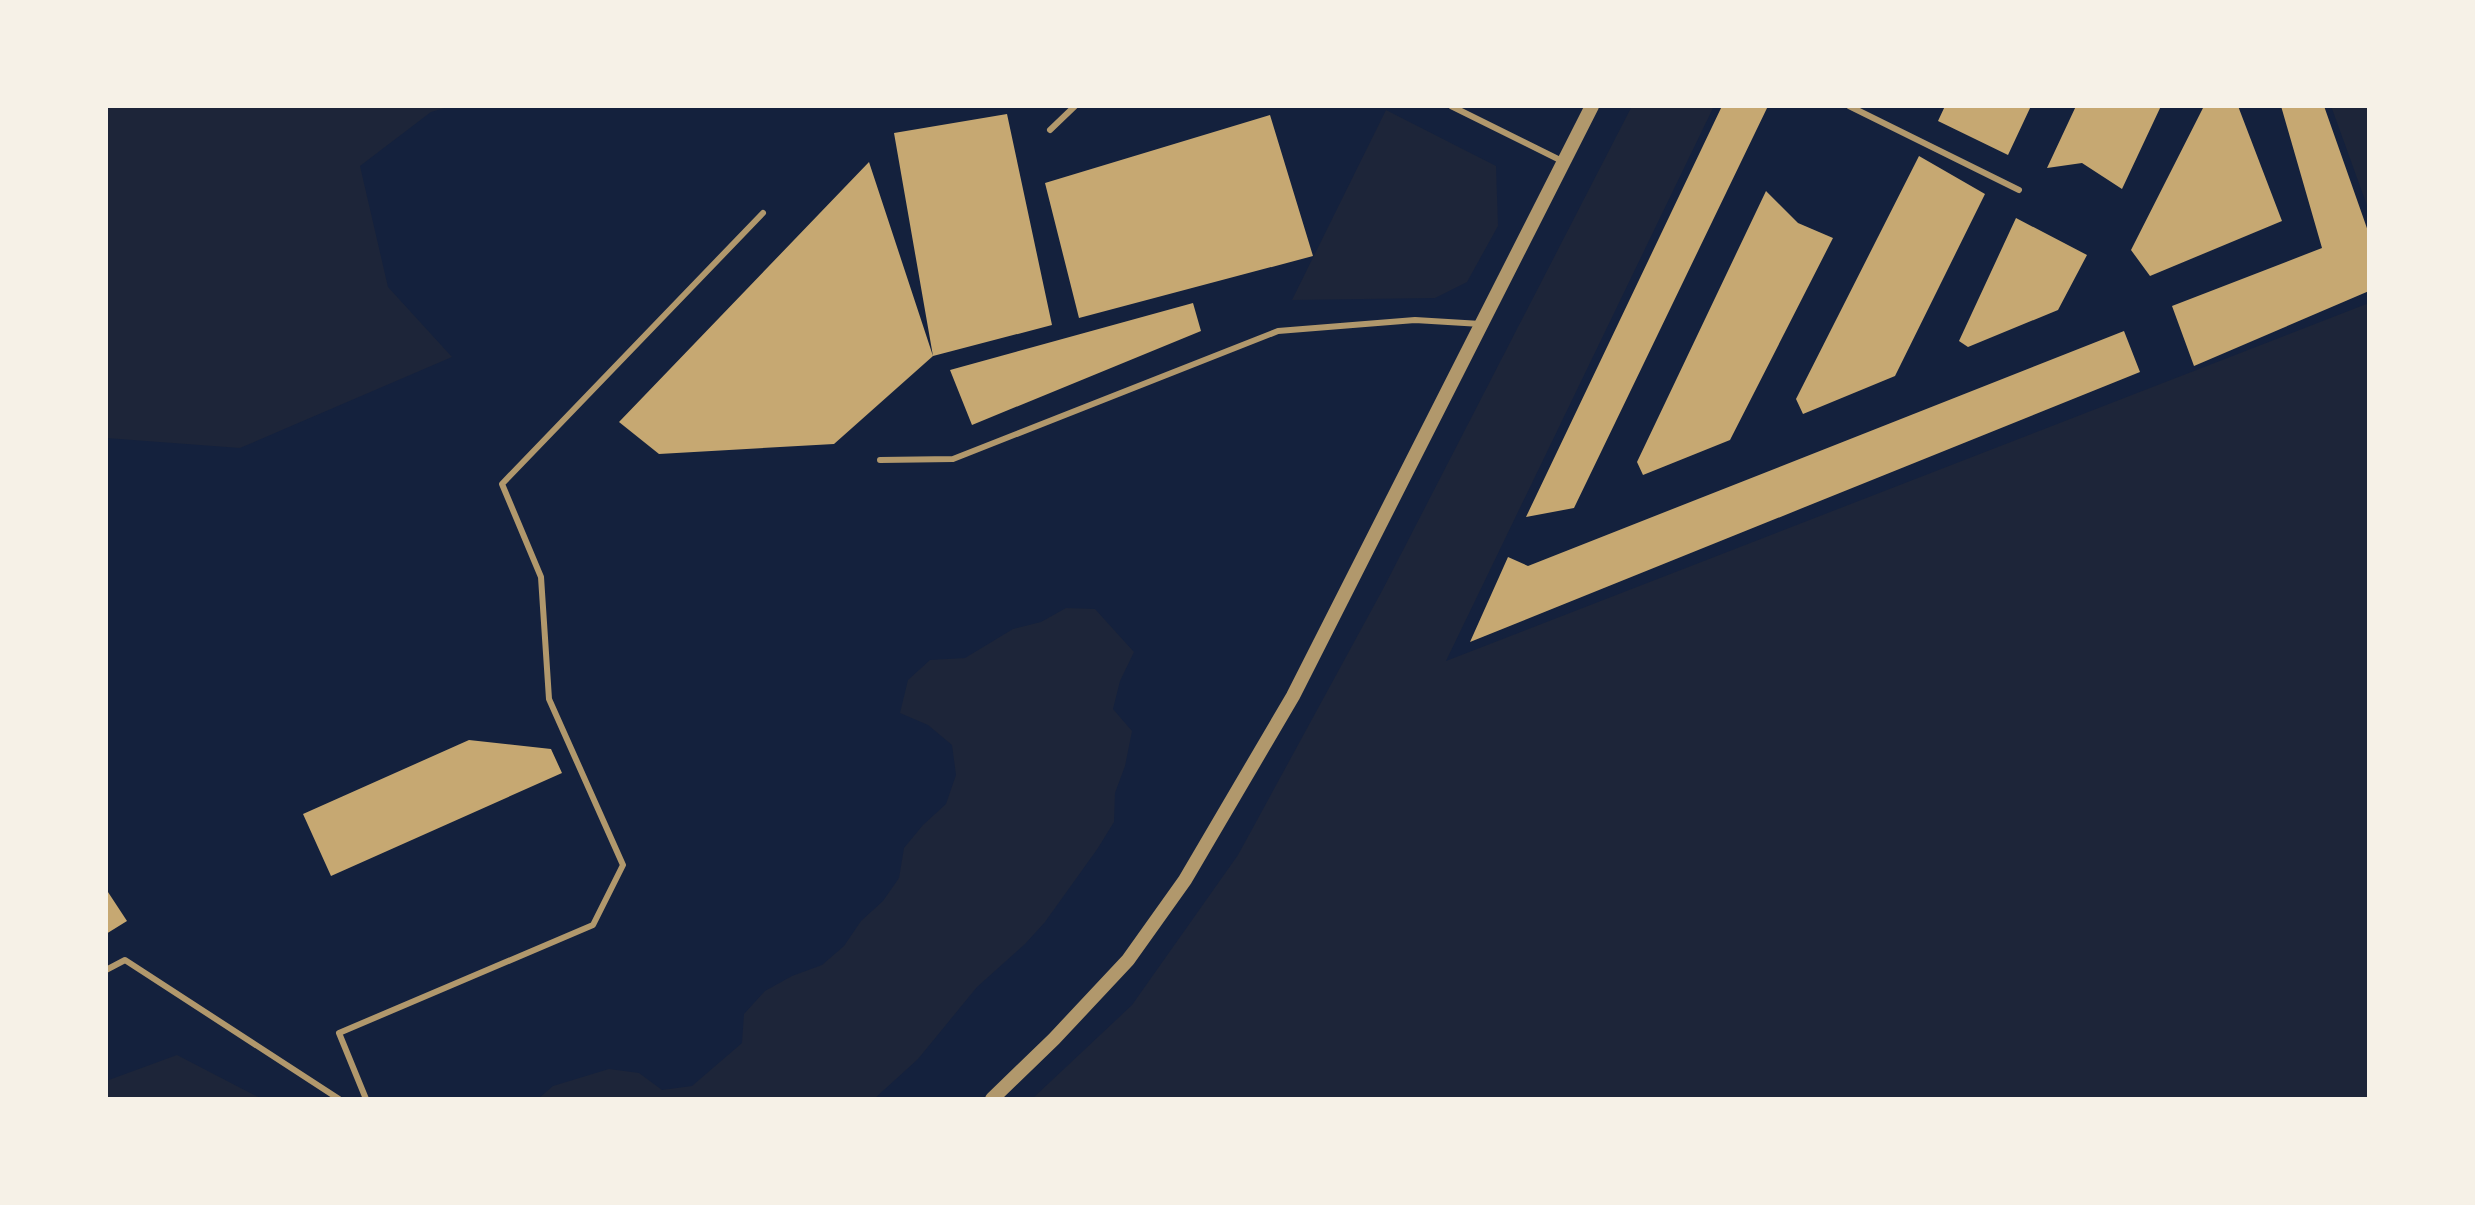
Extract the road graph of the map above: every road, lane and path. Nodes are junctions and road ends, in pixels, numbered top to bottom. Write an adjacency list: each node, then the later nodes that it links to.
1 (1075, 106): 5 (lane)
2 (1451, 106): 6 (lane)
3 (1592, 106): 6 (street)
4 (1849, 106): 7 (lane)
5 (1050, 130)
6 (1564, 162): 9 (street)
7 (2019, 190)
8 (763, 213): 13 (lane)
9 (1481, 324): 10 (lane); 14 (street)
10 (880, 460)
11 (106, 970): 12 (lane)
12 (339, 1099)
13 (366, 1099)
14 (992, 1099)

